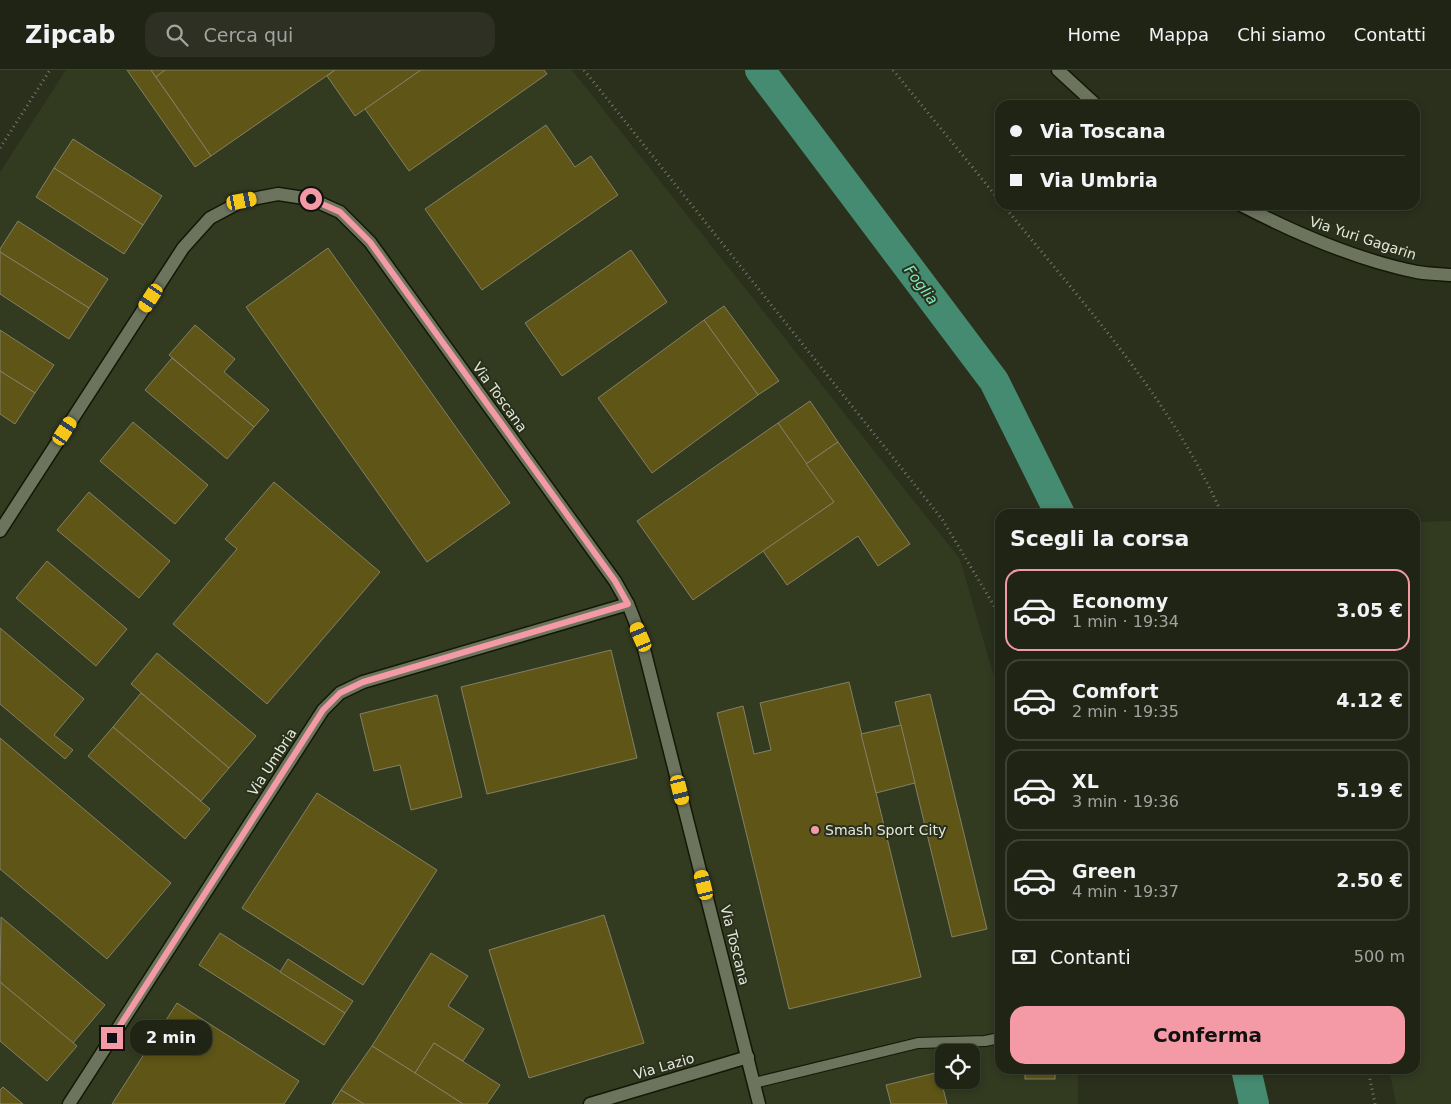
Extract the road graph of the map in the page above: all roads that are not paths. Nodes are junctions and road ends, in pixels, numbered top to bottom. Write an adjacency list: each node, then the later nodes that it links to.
1 (1058, 70): 2 (street)
2 (1091, 100)
3 (1250, 210): 4 (street, Via Yuri Gagarin)
4 (1451, 275)
5 (0, 531): 6 (street, Via Toscana)
6 (628, 604): 8 (street, Via Toscana); 10 (street, Via Umbria)
7 (995, 1039): 9 (lane)
8 (748, 1057): 9 (street, Via Toscana); 11 (street, Via Lazio)
9 (754, 1083): 12 (street, Via Toscana)
10 (69, 1104)
11 (590, 1104)
12 (759, 1104)

